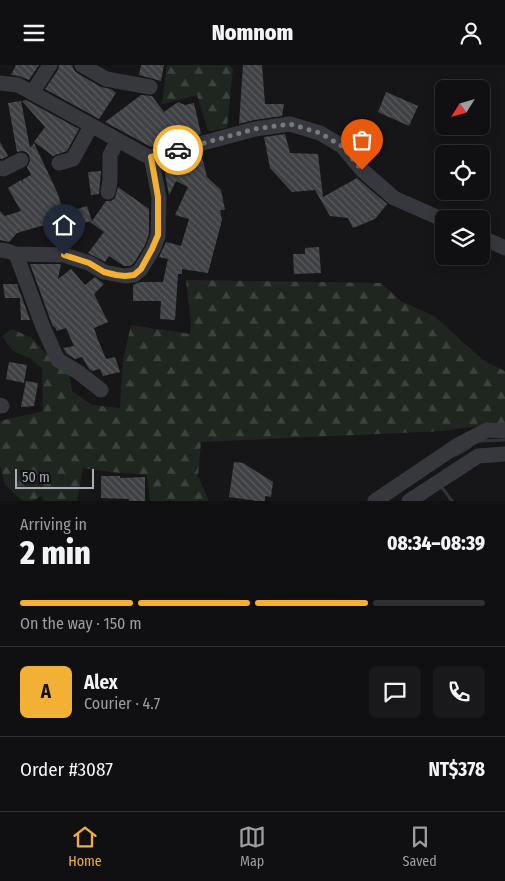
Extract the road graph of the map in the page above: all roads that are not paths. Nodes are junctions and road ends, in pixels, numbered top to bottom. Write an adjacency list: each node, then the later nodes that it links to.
1 (50, 65): 5 (street)
2 (82, 65): 4 (street)
3 (0, 83): 5 (street)
4 (150, 87)
5 (32, 93): 6 (street)
6 (91, 126): 7 (street); 10 (street)
7 (118, 140): 8 (street); 12 (street)
8 (151, 157): 13 (street); 17 (street)
9 (20, 160): 11 (street)
10 (59, 163)
11 (0, 168)
12 (108, 192)
13 (435, 216)
14 (490, 241): 15 (street)
15 (505, 248)
16 (0, 250): 17 (street)
17 (16, 254): 18 (street)
18 (101, 389)
19 (505, 431): 21 (street)
20 (505, 454): 22 (street)
21 (375, 501)
22 (409, 501)

